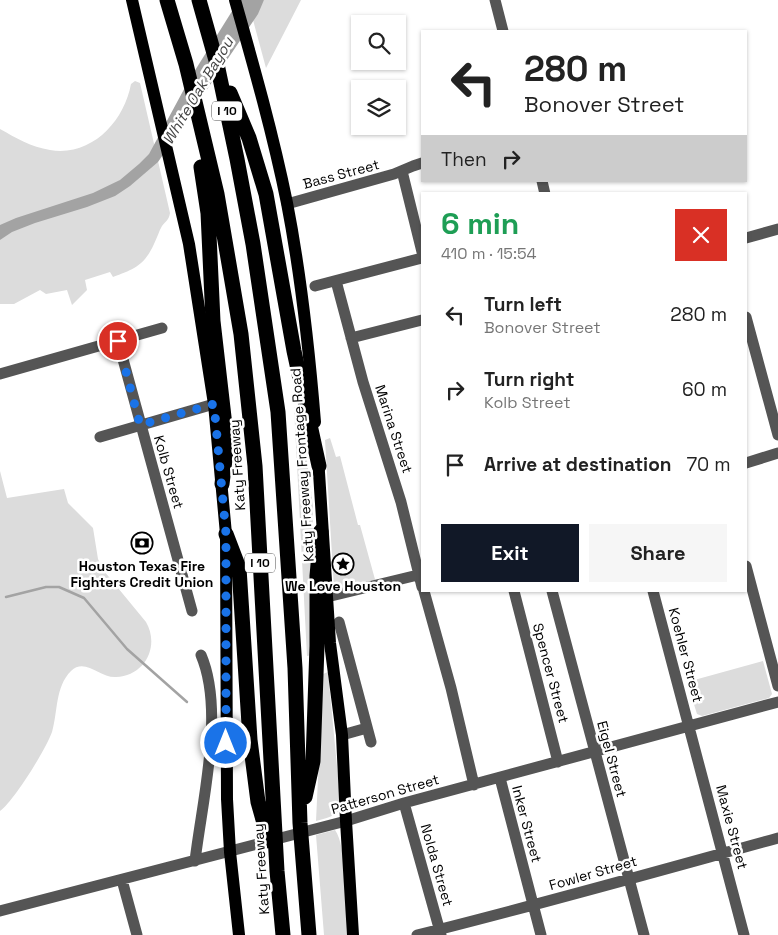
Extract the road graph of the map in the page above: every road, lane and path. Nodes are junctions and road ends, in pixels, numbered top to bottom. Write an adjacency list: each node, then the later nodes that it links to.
1 (132, 0): 24 (main road)
2 (168, 0): 7 (highway, Katy Freeway / I 10)
3 (199, 0): 8 (highway, I 10)
4 (235, 0): 11 (main road, Katy Freeway Frontage Road)
5 (495, 0): 6 (street)
6 (503, 30)
7 (186, 64): 31 (highway); 61 (highway, Katy Freeway / I 10)
8 (217, 64): 30 (highway); 56 (highway, I 10)
9 (421, 163): 10 (street, Bass Street)
10 (402, 171): 11 (street, Bass Street); 14 (street)
11 (287, 204): 30 (main road, Katy Freeway Frontage Road)
12 (778, 229): 13 (street)
13 (747, 238)
14 (421, 248)
15 (421, 258): 16 (street)
16 (336, 281): 17 (street); 21 (street, Marina Street)
17 (315, 286)
18 (421, 320): 21 (street)
19 (747, 321): 26 (street)
20 (162, 328): 22 (street)
21 (351, 338): 35 (street, Marina Street)
22 (118, 341): 23 (street); 25 (street, Kolb Street)
23 (0, 374)
24 (214, 404): 25 (street); 31 (main road)
25 (140, 425): 27 (street); 41 (street, Kolb Street)
26 (778, 435)
27 (100, 437)
28 (778, 453): 29 (street)
29 (747, 463)
30 (319, 466): 32 (main road, Katy Freeway Frontage Road)
31 (222, 484): 33 (main road)
32 (322, 531): 40 (main road, Katy Freeway Frontage Road); 56 (highway)
33 (226, 534): 58 (main road); 61 (highway)
34 (747, 570): 44 (street)
35 (421, 574): 40 (street)
36 (424, 592): 53 (street)
37 (514, 592): 51 (street, Spencer Street)
38 (552, 592): 50 (street, Eigel Street)
39 (654, 592): 46 (street, Koehler Street)
40 (327, 597): 48 (main road, Katy Freeway Frontage Road)
41 (192, 611)
42 (339, 622): 47 (street)
43 (201, 655): 60 (street)
44 (778, 686)
45 (778, 702): 46 (street, Patterson Street)
46 (690, 727): 50 (street, Patterson Street); 59 (street, Maxie Street)
47 (367, 728): 48 (street); 49 (street)
48 (342, 735): 55 (main road, Katy Freeway Frontage Road)
49 (371, 742)
50 (595, 752): 51 (street, Patterson Street); 62 (street, Eigel Street)
51 (558, 762): 52 (street, Patterson Street)
52 (500, 778): 53 (street, Patterson Street); 64 (street, Inker Street)
53 (474, 785): 54 (street, Patterson Street)
54 (404, 803): 55 (street, Patterson Street); 66 (street, Nolda Street)
55 (346, 821): 58 (street, Patterson Street); 71 (main road, Katy Freeway Frontage Road)
56 (300, 823): 70 (highway, I 10)
57 (778, 838): 59 (street, Fowler Street)
58 (230, 852): 60 (street, Patterson Street); 68 (main road)
59 (723, 853): 62 (street, Fowler Street); 75 (street, Maxie Street)
60 (195, 861): 63 (street, Patterson Street)
61 (277, 871): 69 (highway, Katy Freeway / I 10)
62 (628, 878): 64 (street, Fowler Street); 74 (street, Eigel Street)
63 (122, 880): 65 (street, Patterson Street); 67 (street)
64 (534, 906): 66 (street, Fowler Street); 73 (street, Inker Street)
65 (0, 911)
66 (440, 932): 72 (street, Fowler Street)
67 (137, 935)
68 (239, 935)
69 (283, 935)
70 (309, 935)
71 (353, 935)
72 (417, 935)
73 (541, 935)
74 (644, 935)
75 (744, 935)

